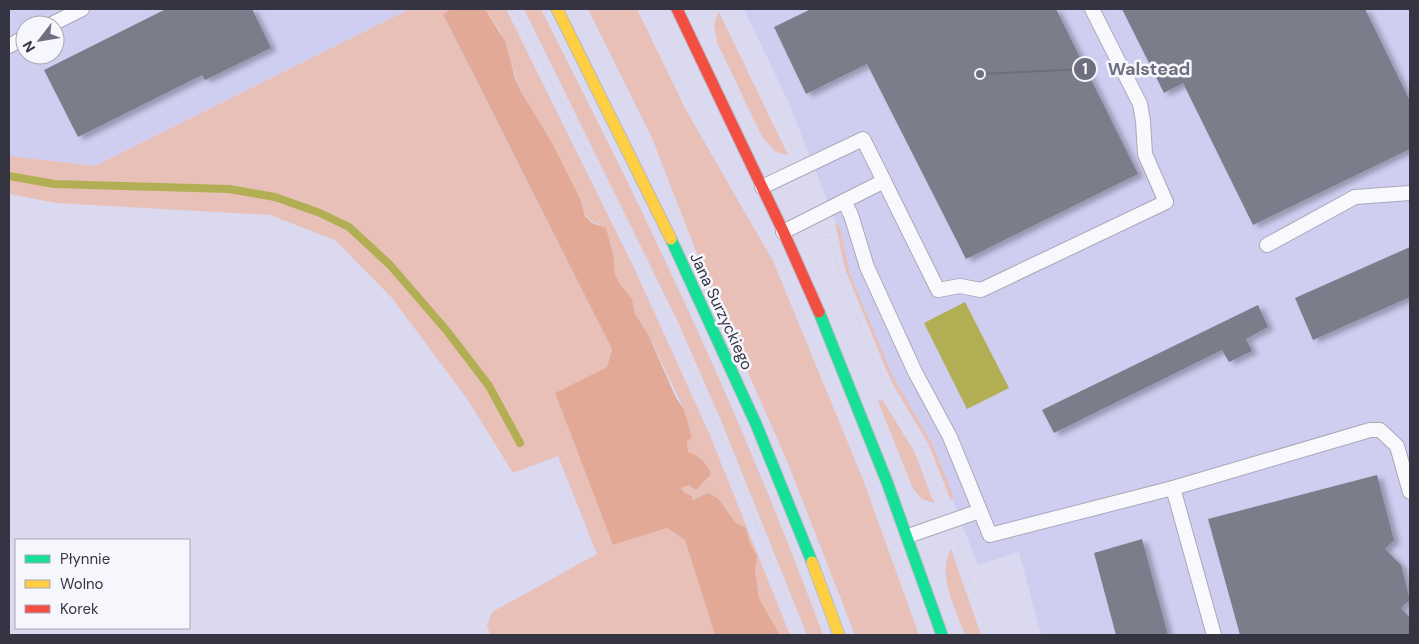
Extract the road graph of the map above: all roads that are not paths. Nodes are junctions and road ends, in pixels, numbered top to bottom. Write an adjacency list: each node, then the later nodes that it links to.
1 (82, 9): 5 (lane)
2 (557, 9): 16 (main road, Jana Surzyckiego)
3 (677, 9): 7 (main road)
4 (1092, 9): 6 (lane)
5 (65, 18)
6 (884, 181): 7 (lane); 9 (lane)
7 (762, 187): 10 (main road)
8 (1410, 193): 11 (lane)
9 (844, 201): 10 (lane); 14 (lane)
10 (783, 232): 15 (main road)
11 (1267, 245)
12 (1173, 488): 13 (lane); 14 (lane); 18 (lane)
13 (1410, 492)
14 (980, 511): 15 (lane)
15 (908, 536): 17 (main road)
16 (839, 635)
17 (942, 635)
18 (1214, 635)

